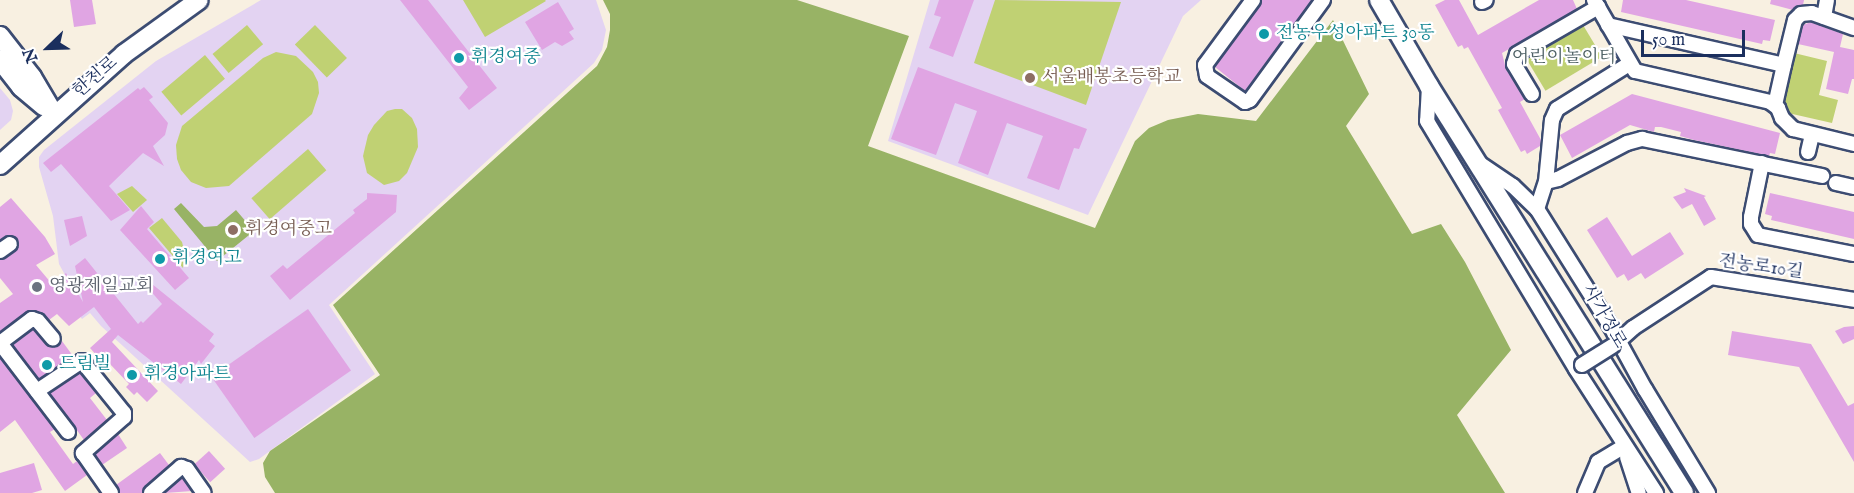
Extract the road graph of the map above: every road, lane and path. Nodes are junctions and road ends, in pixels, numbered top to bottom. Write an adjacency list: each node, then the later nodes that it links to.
1 (200, 0): 17 (main road, 한천로)
2 (1253, 0): 3 (street)
3 (1323, 0)
4 (1379, 0): 14 (main road, 사가정로)
5 (1827, 0): 7 (street)
6 (1596, 4): 8 (street); 15 (street)
7 (1824, 17): 9 (street); 13 (street)
8 (1608, 25): 12 (street); 13 (street)
9 (1854, 28)
10 (0, 36): 17 (main road)
11 (0, 60): 17 (main road)
12 (1629, 64): 16 (street); 25 (street)
13 (1785, 65): 16 (street)
14 (1429, 86): 21 (main road, 사가정로); 34 (street)
15 (1532, 94)
16 (1775, 105): 18 (street)
17 (54, 114): 23 (main road, 한천로)
18 (1812, 135): 19 (street); 20 (street)
19 (1854, 144)
20 (1808, 152)
21 (1476, 160): 28 (street, 사가정로); 44 (main road, 사가정로)
22 (1762, 163): 24 (street); 25 (street); 29 (street)
23 (0, 165)
24 (1822, 176)
25 (1546, 182): 28 (street)
26 (1836, 183): 27 (street)
27 (1854, 187)
28 (1537, 209): 33 (street, 사가정로)
29 (1854, 254)
30 (1854, 300): 33 (street, 전농로10길)
31 (53, 339): 32 (street)
32 (0, 343): 35 (street)
33 (1615, 344): 34 (street, 전농로10길, bridge); 45 (street, 사가정로)
34 (1579, 367): 37 (street)
35 (37, 391): 36 (street); 38 (street)
36 (69, 432)
37 (1625, 446): 41 (street); 42 (street); 43 (street)
38 (111, 493)
39 (151, 493): 40 (street)
40 (204, 493)
41 (1585, 493)
42 (1639, 493)
43 (1656, 493)
44 (1684, 493)
45 (1708, 493)

